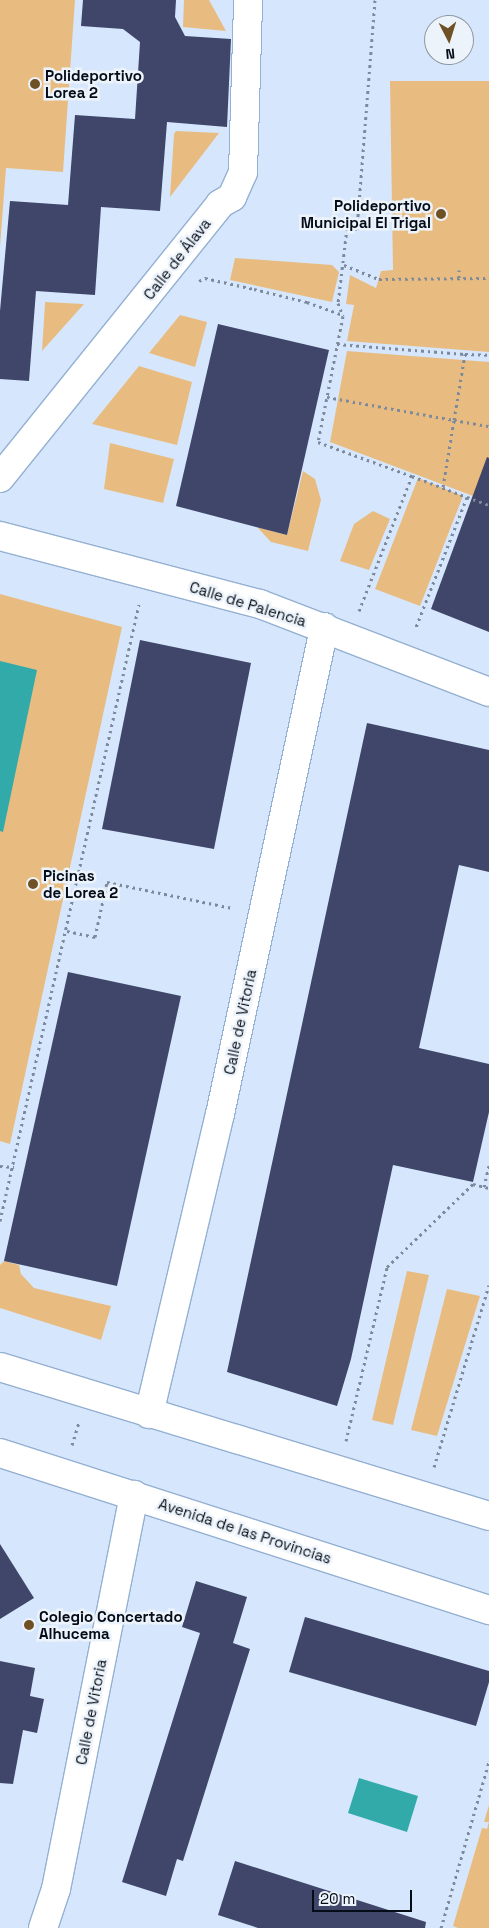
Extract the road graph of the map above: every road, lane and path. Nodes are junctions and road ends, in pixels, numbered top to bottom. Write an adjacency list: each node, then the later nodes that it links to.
1 (248, 0): 16 (street, Calle de Álava)
2 (375, 0): 3 (path)
3 (344, 265): 5 (path); 8 (path)
4 (460, 270): 5 (path)
5 (459, 278): 6 (path)
6 (489, 278)
7 (192, 285): 8 (path)
8 (342, 316): 9 (path)
9 (337, 344): 10 (path); 12 (path)
10 (465, 354): 11 (path); 13 (path)
11 (489, 355)
12 (327, 397): 13 (path); 15 (path)
13 (454, 420): 14 (path); 17 (path)
14 (489, 426)
15 (412, 476): 17 (path); 23 (path)
16 (0, 478)
17 (443, 487): 18 (path)
18 (466, 497): 19 (path); 24 (path)
19 (489, 505)
20 (0, 536): 21 (street, Calle de Palencia)
21 (146, 574): 22 (street, Calle de Palencia); 27 (path)
22 (324, 627): 23 (street, Calle de Palencia); 26 (street, Calle de Vitoria)
23 (349, 637): 24 (street, Calle de Palencia)
24 (404, 659): 25 (street, Calle de Palencia)
25 (489, 692)
26 (263, 915): 27 (path); 36 (street, Calle de Vitoria)
27 (67, 931): 30 (path)
28 (0, 1166): 30 (path)
29 (489, 1166): 31 (path)
30 (14, 1167): 32 (path)
31 (487, 1187): 38 (path)
32 (0, 1221)
33 (489, 1285): 41 (path)
34 (0, 1367): 35 (street)
35 (87, 1395): 36 (street); 39 (path)
36 (149, 1414): 38 (street)
37 (0, 1453): 39 (street, Avenida de las Provincias)
38 (339, 1471): 41 (street)
39 (63, 1473): 40 (street, Avenida de las Provincias)
40 (134, 1495): 43 (street, Avenida de las Provincias); 45 (street, Calle de Vitoria)
41 (425, 1497): 42 (street)
42 (489, 1516)
43 (489, 1610)
44 (489, 1762): 46 (path)
45 (43, 1928)
46 (441, 1928)

